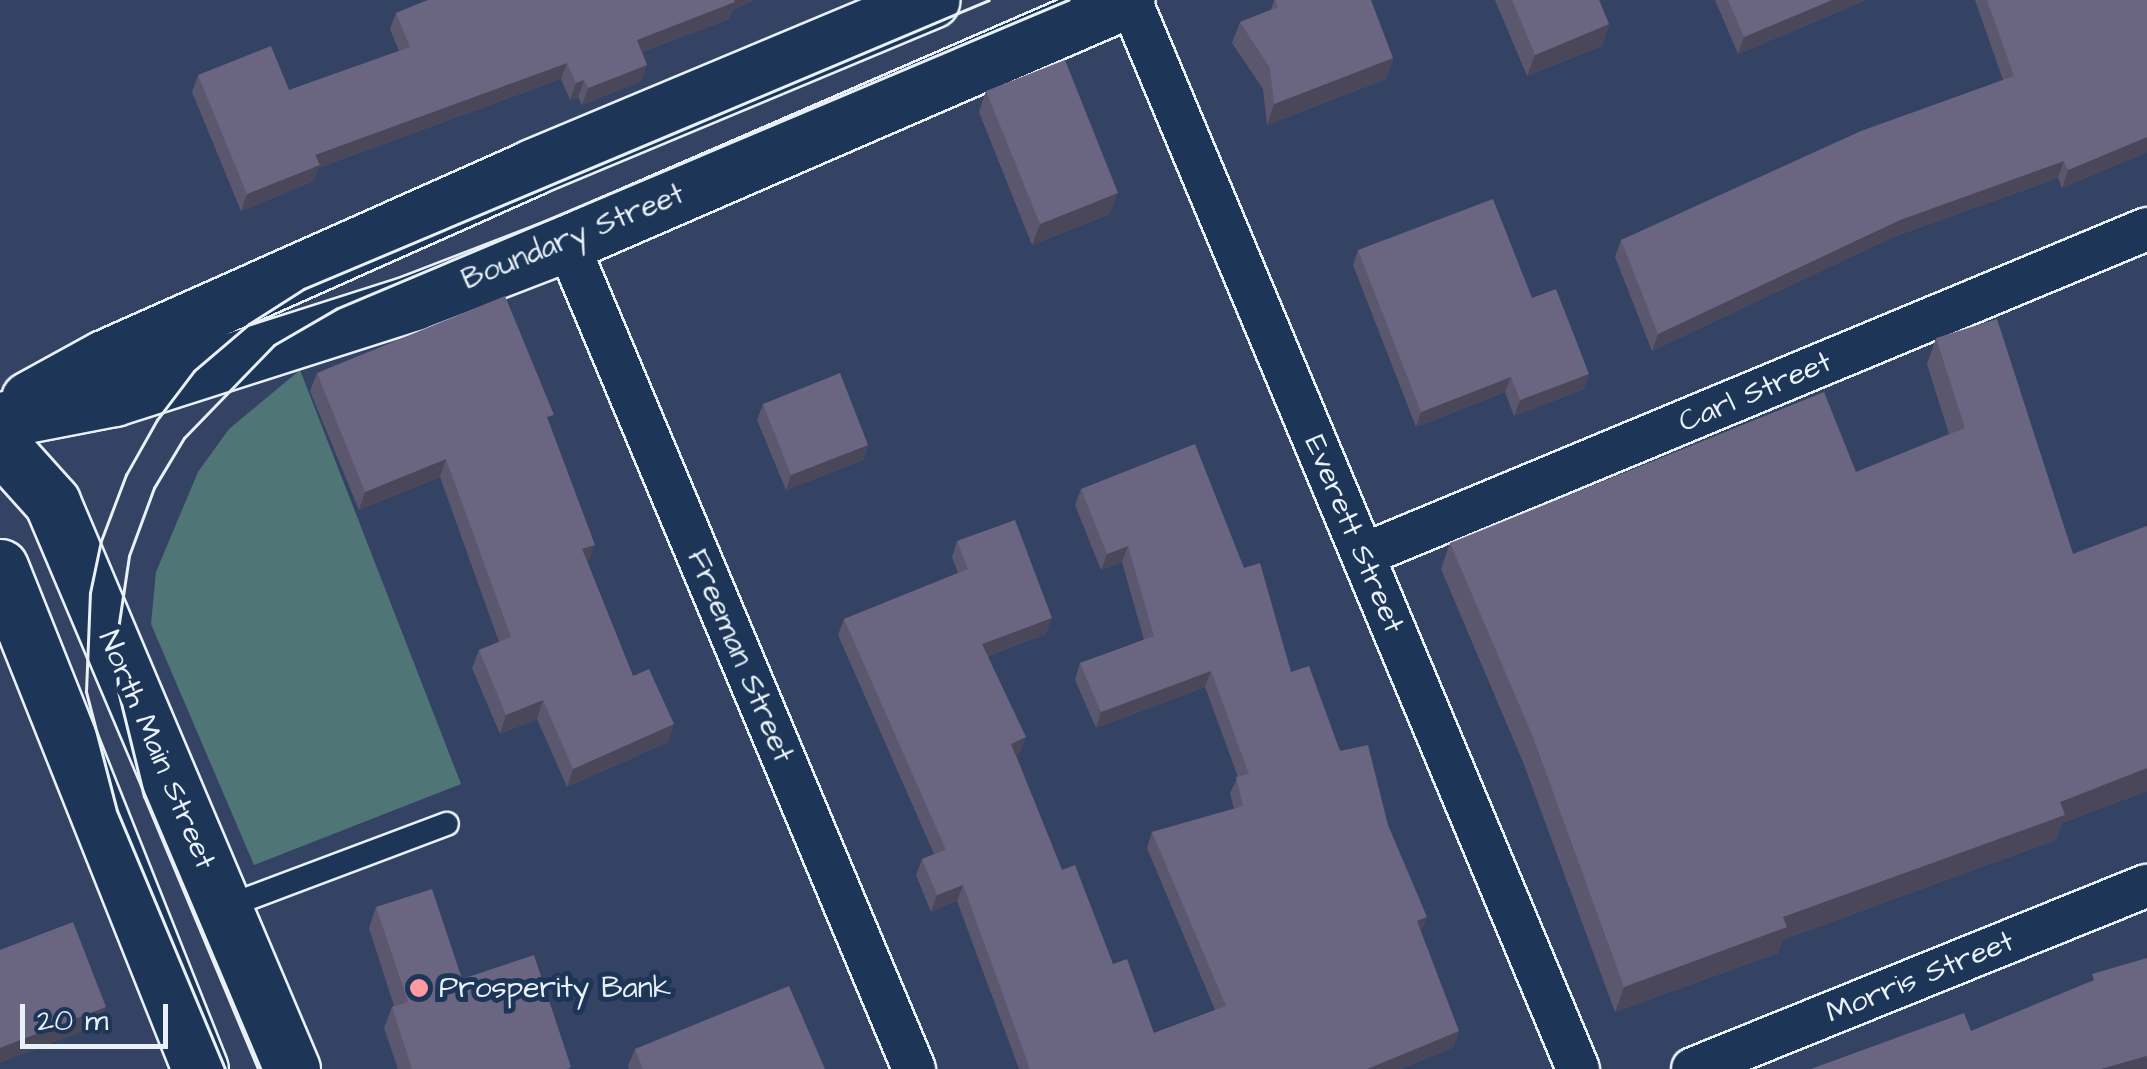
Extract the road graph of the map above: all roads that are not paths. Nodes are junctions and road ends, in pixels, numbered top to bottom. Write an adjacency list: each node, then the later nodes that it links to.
1 (932, 0): 5 (main road, Boundary Street)
2 (1129, 0): 4 (main road, Boundary Street); 7 (street, Everett Street)
3 (2147, 229): 7 (street, Carl Street)
4 (567, 243): 5 (main road, Boundary Street); 14 (street, Freeman Street)
5 (0, 417)
6 (0, 444): 11 (main road, North Main Street)
7 (1363, 555): 15 (street, Everett Street)
8 (0, 567): 12 (main road)
9 (447, 824): 11 (lane)
10 (2147, 886): 16 (street, Morris Street)
11 (223, 908): 13 (main road, North Main Street)
12 (200, 1069)
13 (292, 1069)
14 (914, 1069)
15 (1578, 1069)
16 (1692, 1069)

